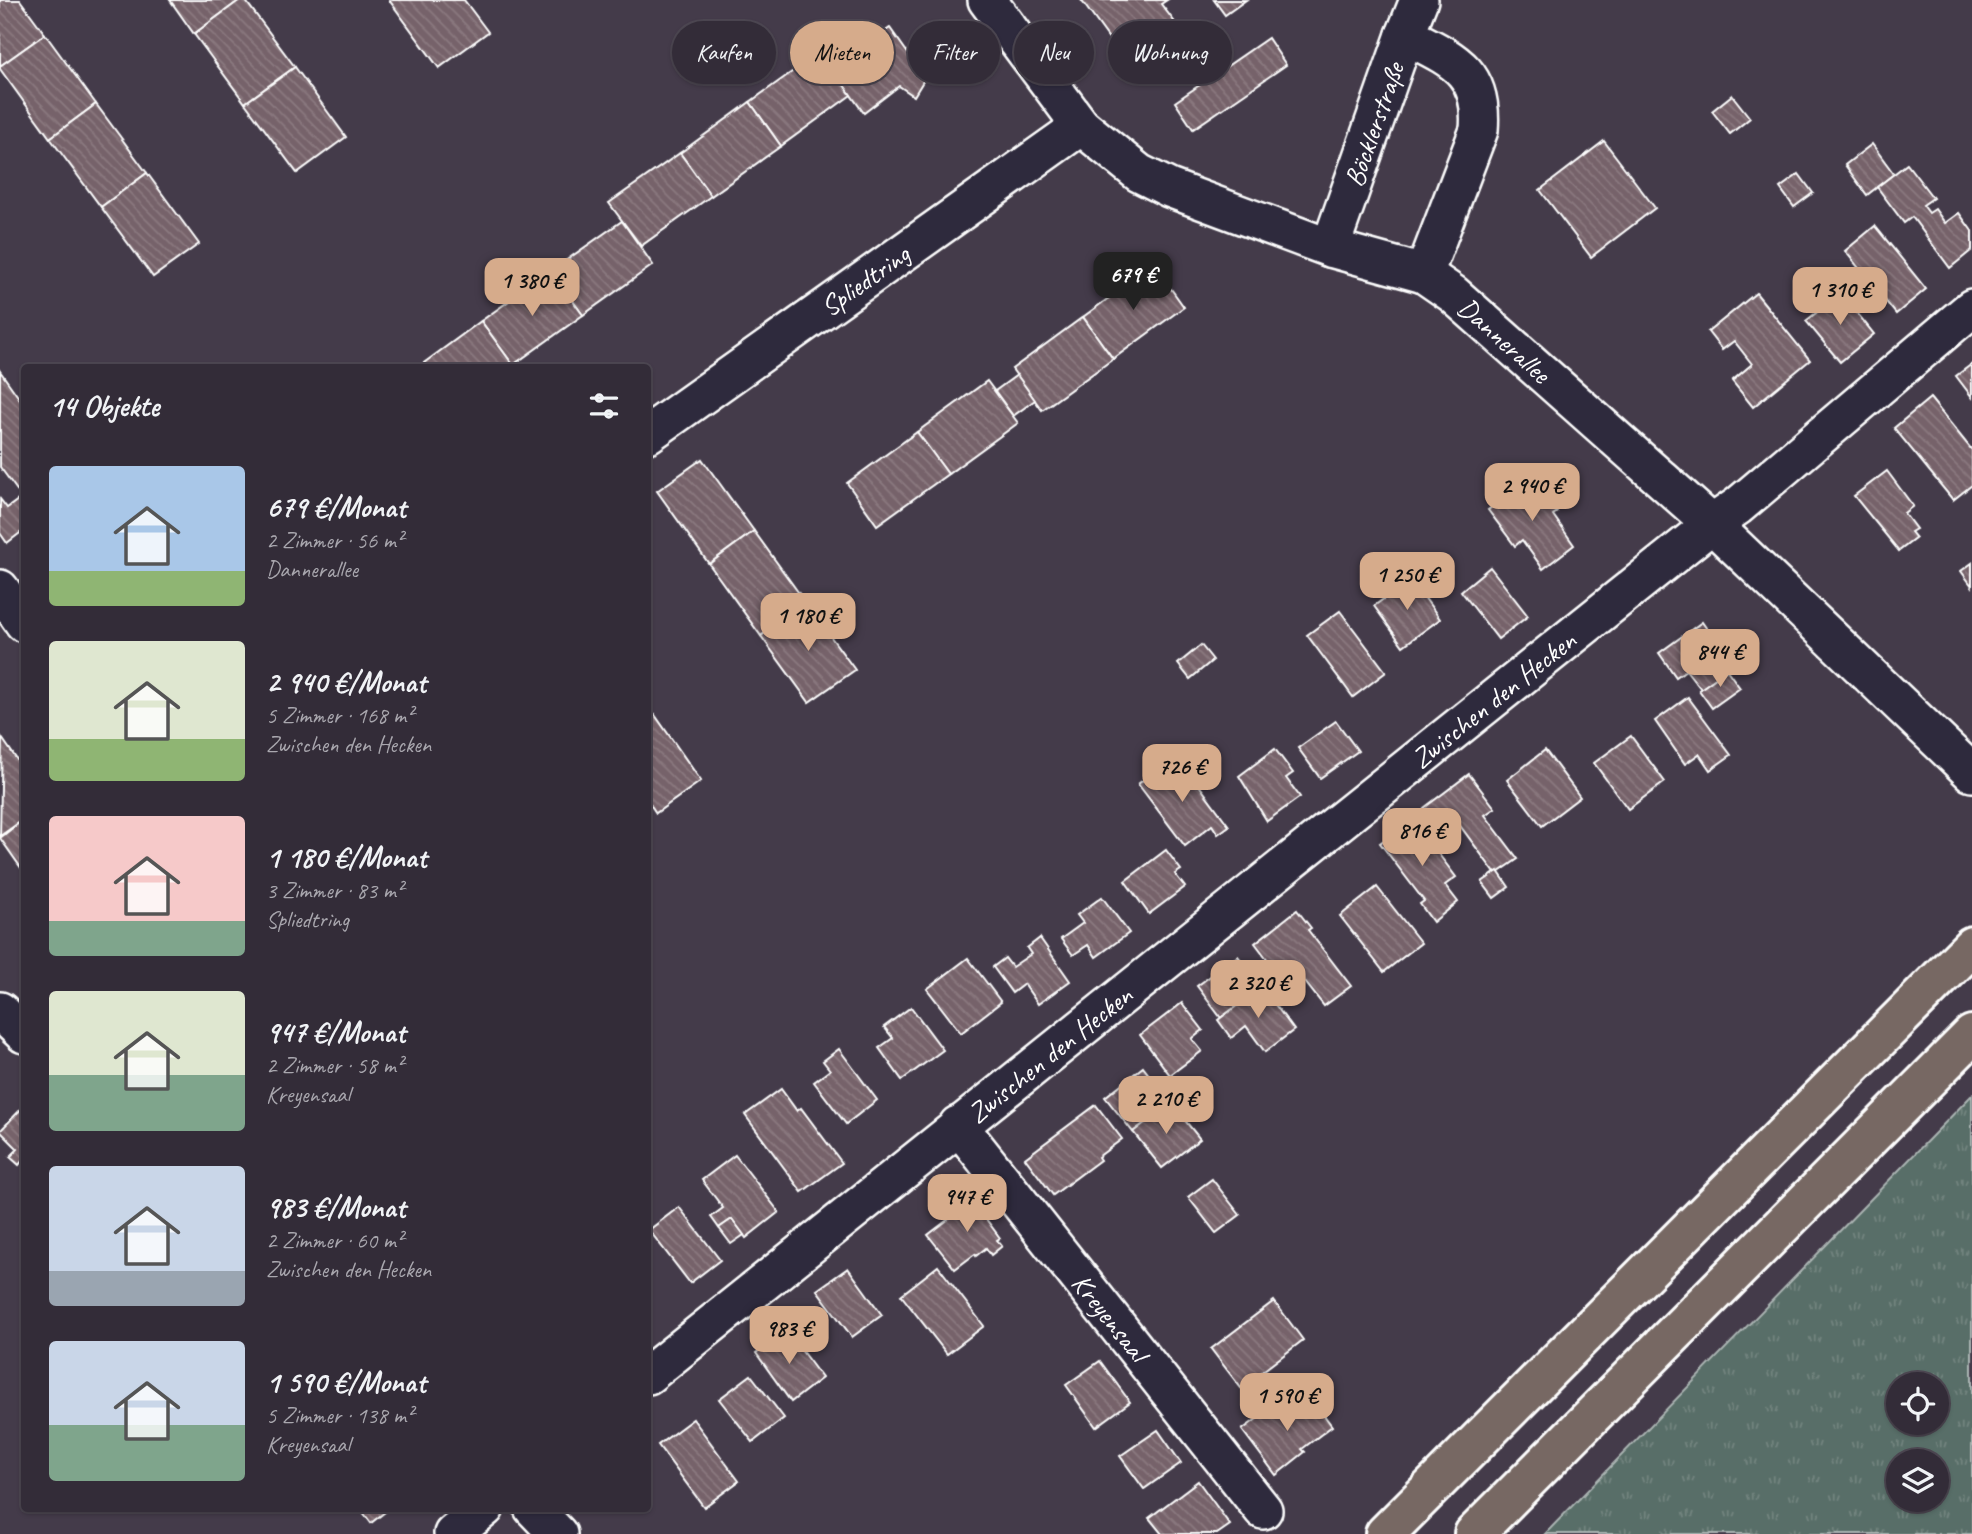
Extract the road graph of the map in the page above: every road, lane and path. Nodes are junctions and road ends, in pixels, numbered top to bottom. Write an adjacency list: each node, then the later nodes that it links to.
1 (988, 0): 4 (street, Dannerallee)
2 (1419, 0): 3 (street, Böcklerstraße)
3 (1405, 35): 5 (street, Böcklerstraße); 6 (street)
4 (1080, 126): 5 (street, Dannerallee); 8 (street, Spliedtring)
5 (1330, 248): 6 (street, Dannerallee)
6 (1424, 274): 9 (street, Dannerallee)
7 (1972, 308): 9 (street, Zwischen den Hecken)
8 (651, 432)
9 (1712, 524): 12 (street, Dannerallee); 17 (street, Zwischen den Hecken)
10 (0, 589): 11 (street)
11 (21, 619)
12 (1972, 773)
13 (1972, 946): 24 (highway)
14 (0, 1011): 15 (street)
15 (21, 1031)
16 (1972, 1035): 25 (highway)
17 (958, 1125): 18 (street, Zwischen den Hecken); 19 (street, Kreyensaal)
18 (651, 1373)
19 (1264, 1510)
20 (480, 1512): 22 (street)
21 (537, 1512): 23 (street)
22 (453, 1534)
23 (558, 1534)
24 (1385, 1534)
25 (1474, 1534)

